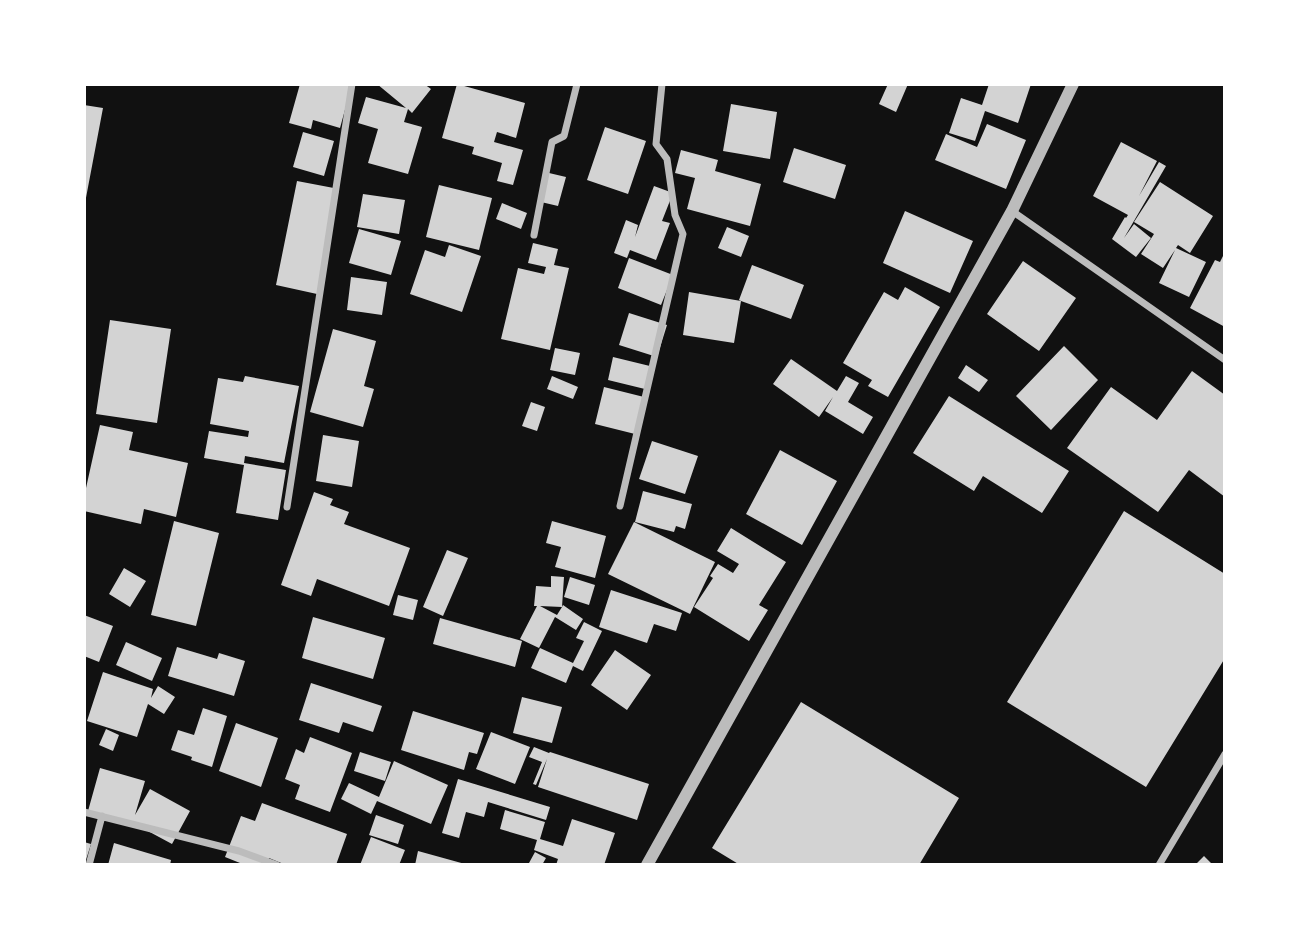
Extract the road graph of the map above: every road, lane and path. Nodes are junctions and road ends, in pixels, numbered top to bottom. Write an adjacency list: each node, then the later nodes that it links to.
1 (352, 84): 9 (street)
2 (577, 84): 6 (street)
3 (662, 84): 8 (street)
4 (1073, 84): 5 (street)
5 (1012, 211): 7 (street); 15 (street)
6 (534, 235)
7 (1225, 360)
8 (620, 506)
9 (287, 507)
10 (1225, 754): 16 (street)
11 (84, 812): 12 (street)
12 (102, 816): 13 (street); 14 (street)
13 (89, 865)
14 (277, 865)
15 (647, 865)
16 (1159, 865)

